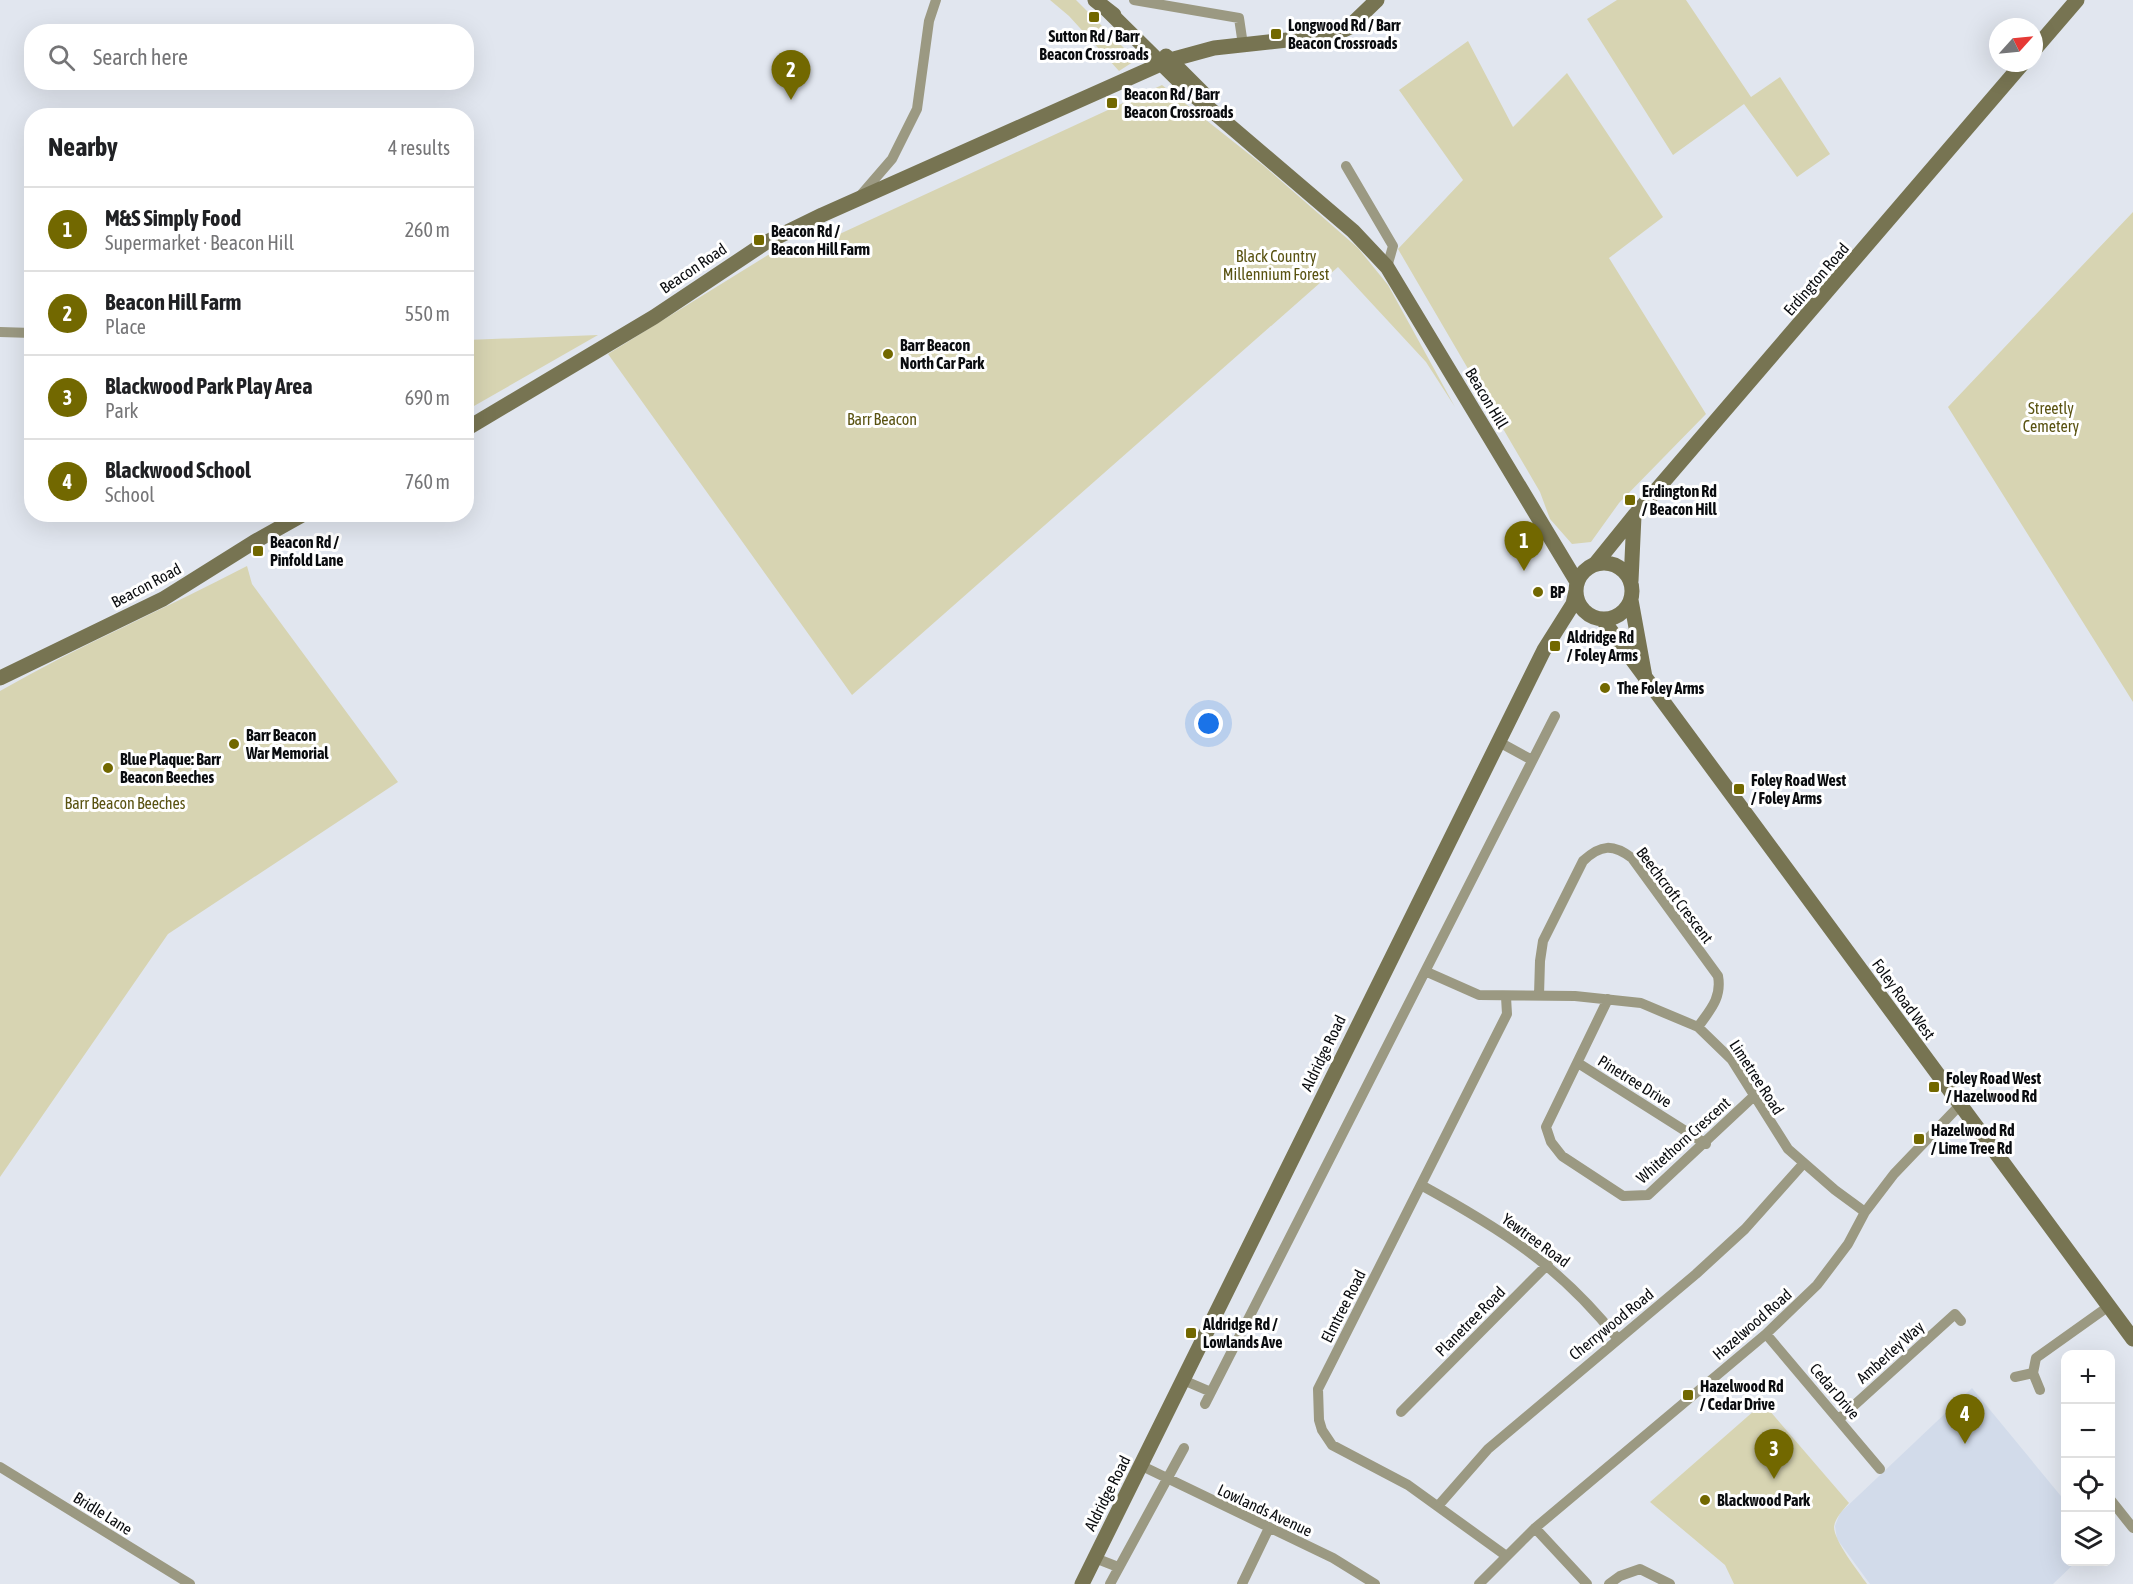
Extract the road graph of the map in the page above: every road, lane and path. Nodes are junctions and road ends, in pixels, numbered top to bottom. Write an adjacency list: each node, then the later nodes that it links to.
1 (936, 0): 11 (street)
2 (1134, 0): 7 (street)
3 (1377, 0): 7 (main road, Beacon Road)
4 (2077, 0): 6 (main road)
5 (1100, 5): 8 (main road, Beacon Hill)
6 (2043, 40)
7 (1243, 45): 8 (main road, Beacon Road)
8 (1170, 66): 11 (main road, Beacon Road); 12 (main road, Beacon Hill)
9 (2015, 72): 16 (main road, Erdington Road)
10 (1346, 166): 12 (street)
11 (858, 198): 15 (main road, Beacon Road)
12 (1387, 267): 18 (main road, Beacon Hill)
13 (0, 332): 14 (street)
14 (24, 333)
15 (474, 424)
16 (1634, 516): 19 (main road, Erdington Road); 20 (main road)
17 (290, 522): 25 (main road, Beacon Road)
18 (1556, 548): 19 (main road); 21 (main road, Beacon Hill)
19 (1594, 564): 20 (main road); 21 (main road)
20 (1631, 582): 22 (main road)
21 (1576, 587): 23 (main road); 24 (main road, Aldridge Road)
22 (1631, 600): 23 (main road); 26 (main road, Foley Road West)
23 (1597, 618): 24 (main road); 26 (main road, Foley Road West)
24 (1560, 628): 28 (main road, Aldridge Road)
25 (0, 678)
26 (1646, 681): 37 (main road, Foley Road West)
27 (1555, 716): 29 (street)
28 (1499, 742): 29 (street); 50 (main road, Aldridge Road)
29 (1532, 760): 30 (street)
30 (1427, 972): 32 (street, Limetree Road); 52 (street)
31 (1539, 995): 32 (street, Limetree Road); 33 (street, Limetree Road); 34 (street, Beechcroft Crescent)
32 (1506, 997): 40 (street, Elmtree Road)
33 (1608, 999): 34 (street, Limetree Road); 35 (street, Whitethorn Crescent)
34 (1698, 1027): 36 (street, Limetree Road)
35 (1578, 1063): 38 (street, Pinetree Drive); 38 (street, Whitethorn Crescent)
36 (1755, 1095): 38 (street, Whitethorn Crescent); 39 (street, Limetree Road)
37 (1960, 1104): 41 (street, Hazelwood Road); 43 (main road, Foley Road West)
38 (1706, 1144)
39 (1803, 1164): 41 (street, Limetree Road); 46 (street, Cherrywood Road)
40 (1421, 1185): 42 (street, Yewtree Road); 62 (street, Elmtree Road)
41 (1865, 1212): 45 (street, Hazelwood Road)
42 (1548, 1264): 46 (street, Yewtree Road); 54 (street, Planetree Road)
43 (2109, 1306): 47 (main road, Foley Road West); 48 (street)
44 (1961, 1321): 55 (street, Amberley Way)
45 (1766, 1334): 55 (street, Cedar Drive); 64 (street, Hazelwood Road)
46 (1617, 1338): 62 (street, Cherrywood Road)
47 (2133, 1339)
48 (2033, 1373): 49 (street); 51 (street)
49 (2015, 1377)
50 (1182, 1380): 52 (street); 57 (main road, Aldridge Road)
51 (2040, 1390)
52 (1211, 1392): 53 (street)
53 (1205, 1404)
54 (1401, 1412)
55 (1839, 1419): 59 (street, Cedar Drive)
56 (1184, 1448): 60 (street)
57 (1142, 1466): 60 (street, Lowlands Avenue); 67 (main road, Aldridge Road)
58 (0, 1467): 69 (street, Bridle Lane)
59 (1880, 1469)
60 (1168, 1479): 63 (street, Lowlands Avenue); 68 (street)
61 (2115, 1505): 65 (street)
62 (1438, 1506): 66 (street, Elmtree Road)
63 (1269, 1528): 72 (street); 73 (street, Lowlands Avenue)
64 (1535, 1528): 66 (street, Hazelwood Road); 75 (street)
65 (2133, 1528)
66 (1505, 1555): 74 (street, Hazelwood Road)
67 (1095, 1558): 68 (street, Aldridge Road); 70 (main road, Aldridge Road)
68 (1118, 1567): 71 (street)
69 (190, 1584)
70 (1082, 1584)
71 (1110, 1584)
72 (1242, 1584)
73 (1375, 1584)
74 (1479, 1584)
75 (1587, 1584)
76 (1609, 1584): 77 (street)
77 (1670, 1584)

